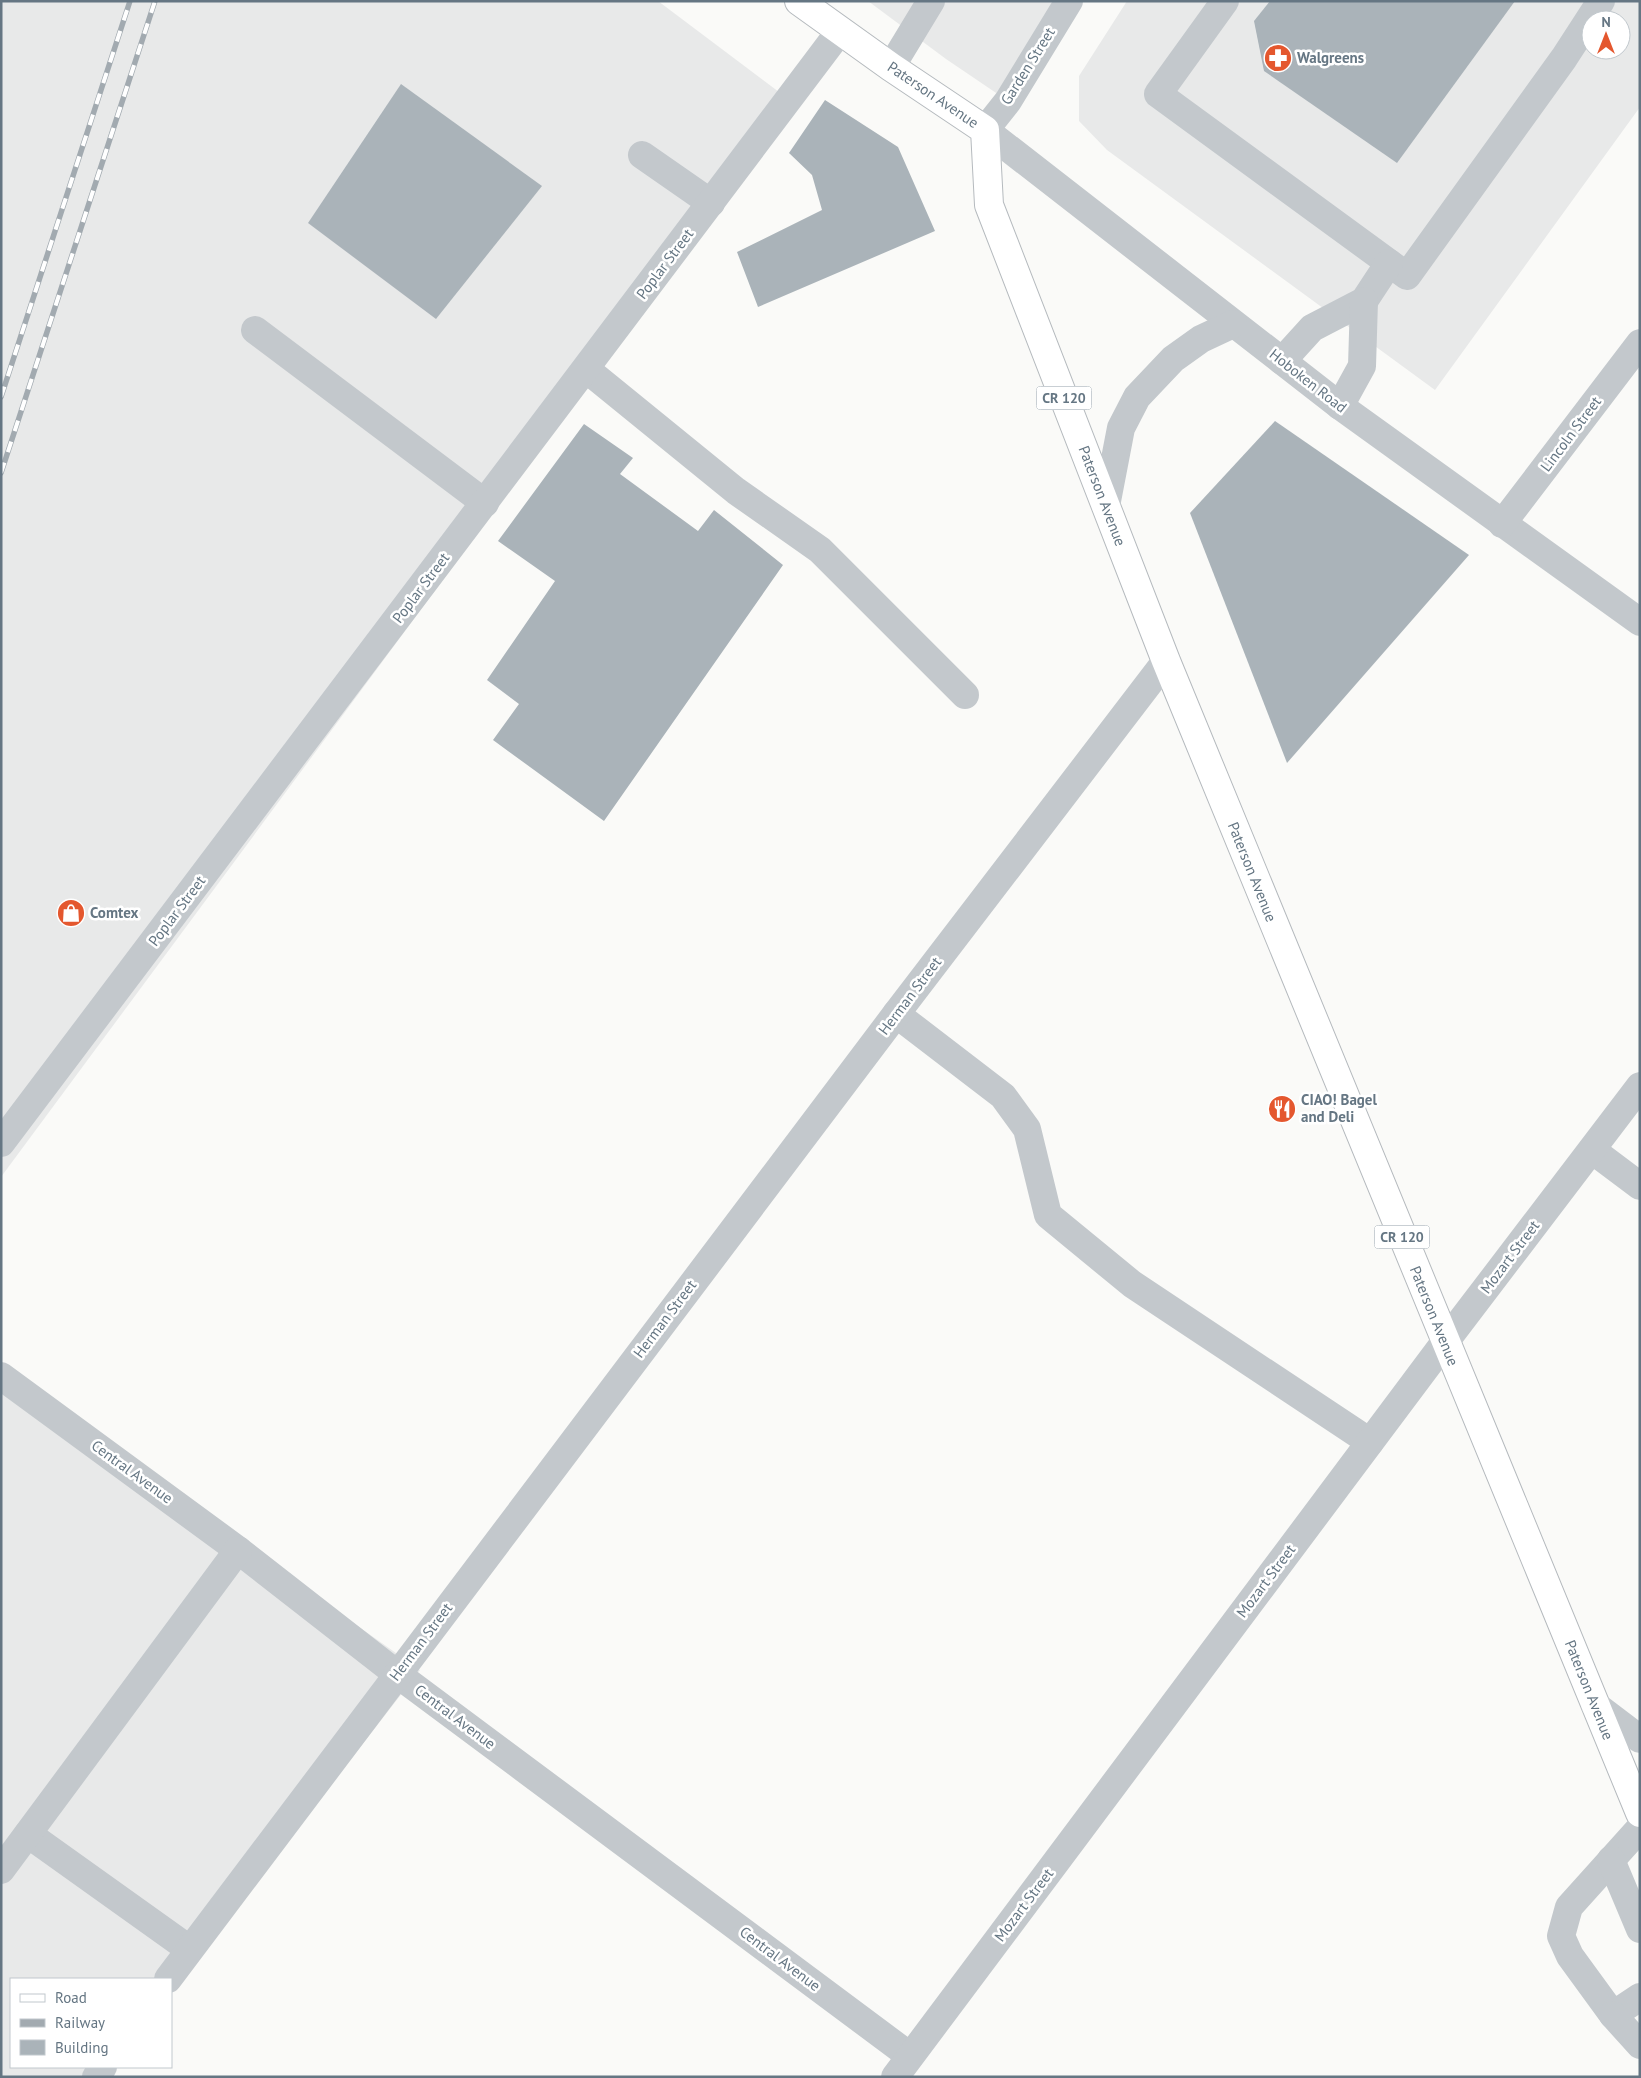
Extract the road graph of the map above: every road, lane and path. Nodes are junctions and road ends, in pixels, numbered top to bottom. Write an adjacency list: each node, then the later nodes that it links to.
1 (799, 1): 6 (main road, Paterson Avenue)
2 (931, 1): 7 (street)
3 (1069, 1): 8 (street, Garden Street)
4 (1225, 1): 11 (street)
5 (1601, 1): 11 (street)
6 (840, 30): 7 (main road, Paterson Avenue); 10 (street, Poplar Street)
7 (891, 67): 8 (main road, Paterson Avenue)
8 (985, 130): 13 (street, Hoboken Road); 20 (main road, Paterson Avenue / CR 120)
9 (642, 155): 10 (street)
10 (711, 204): 17 (street, Poplar Street)
11 (1389, 263): 12 (street)
12 (1364, 301): 16 (street); 18 (street)
13 (1233, 324): 16 (street, Hoboken Road); 20 (street)
14 (255, 330): 19 (street)
15 (1640, 343): 21 (street, Lincoln Street)
16 (1282, 361): 18 (street, Hoboken Road)
17 (586, 369): 19 (street, Poplar Street); 24 (street)
18 (1340, 406): 21 (street, Hoboken Road)
19 (485, 503): 27 (street, Poplar Street)
20 (1106, 506): 23 (main road, Paterson Avenue / CR 120)
21 (1502, 524): 22 (street, Hoboken Road)
22 (1640, 622)
23 (1166, 661): 25 (street, Herman Street); 30 (main road, Paterson Avenue / CR 120)
24 (965, 694)
25 (896, 1014): 32 (street); 34 (street, Herman Street)
26 (1640, 1086): 28 (street, Mozart Street)
27 (1, 1143)
28 (1592, 1150): 29 (street); 30 (street, Mozart Street)
29 (1640, 1186)
30 (1445, 1342): 32 (street, Mozart Street); 35 (main road, Paterson Avenue / CR 120)
31 (1, 1376): 33 (street, Central Avenue)
32 (1370, 1442): 48 (street, Mozart Street)
33 (238, 1550): 34 (street, Central Avenue); 39 (street)
34 (397, 1674): 43 (street, Herman Street); 48 (street, Central Avenue)
35 (1595, 1705): 36 (street); 37 (main road, Paterson Avenue / CR 120)
36 (1640, 1739)
37 (1640, 1814)
38 (1640, 1828): 40 (street)
39 (28, 1834): 41 (street); 43 (street)
40 (1611, 1860): 42 (street); 46 (street)
41 (1, 1870)
42 (1640, 1929)
43 (190, 1950): 44 (street, Herman Street)
44 (169, 1978)
45 (1640, 1997): 46 (street)
46 (1613, 2015): 47 (street)
47 (1640, 2045)
48 (903, 2066)

